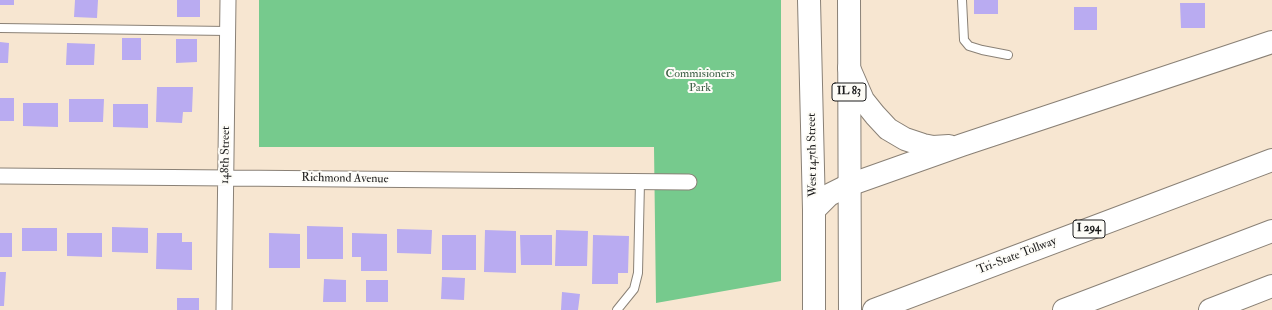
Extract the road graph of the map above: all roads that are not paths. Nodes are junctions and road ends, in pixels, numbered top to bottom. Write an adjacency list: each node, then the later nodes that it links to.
1 (228, 0): 6 (street, 148th Street)
2 (809, 0): 17 (main road, West 147th Street)
3 (849, 0): 9 (main road, IL 83)
4 (962, 0): 8 (lane)
5 (0, 28): 6 (lane)
6 (228, 31): 13 (street, 148th Street)
7 (1272, 42): 10 (main road)
8 (1008, 55)
9 (850, 68): 10 (main road); 16 (main road, IL 83)
10 (962, 144): 16 (main road)
11 (1272, 160): 24 (main road, Tri-State Tollway / I 294)
12 (0, 176): 13 (street, Richmond Avenue)
13 (226, 178): 14 (street, Richmond Avenue); 20 (street, 148th Street)
14 (640, 182): 15 (street, Richmond Avenue); 21 (lane)
15 (690, 182)
16 (849, 185): 17 (main road); 23 (main road, IL 83)
17 (814, 210): 22 (main road, West 147th Street)
18 (1272, 231): 25 (main road)
19 (1272, 286): 26 (main road)
20 (224, 310)
21 (617, 310)
22 (814, 310)
23 (850, 310)
24 (874, 310)
25 (1064, 310)
26 (1210, 310)

